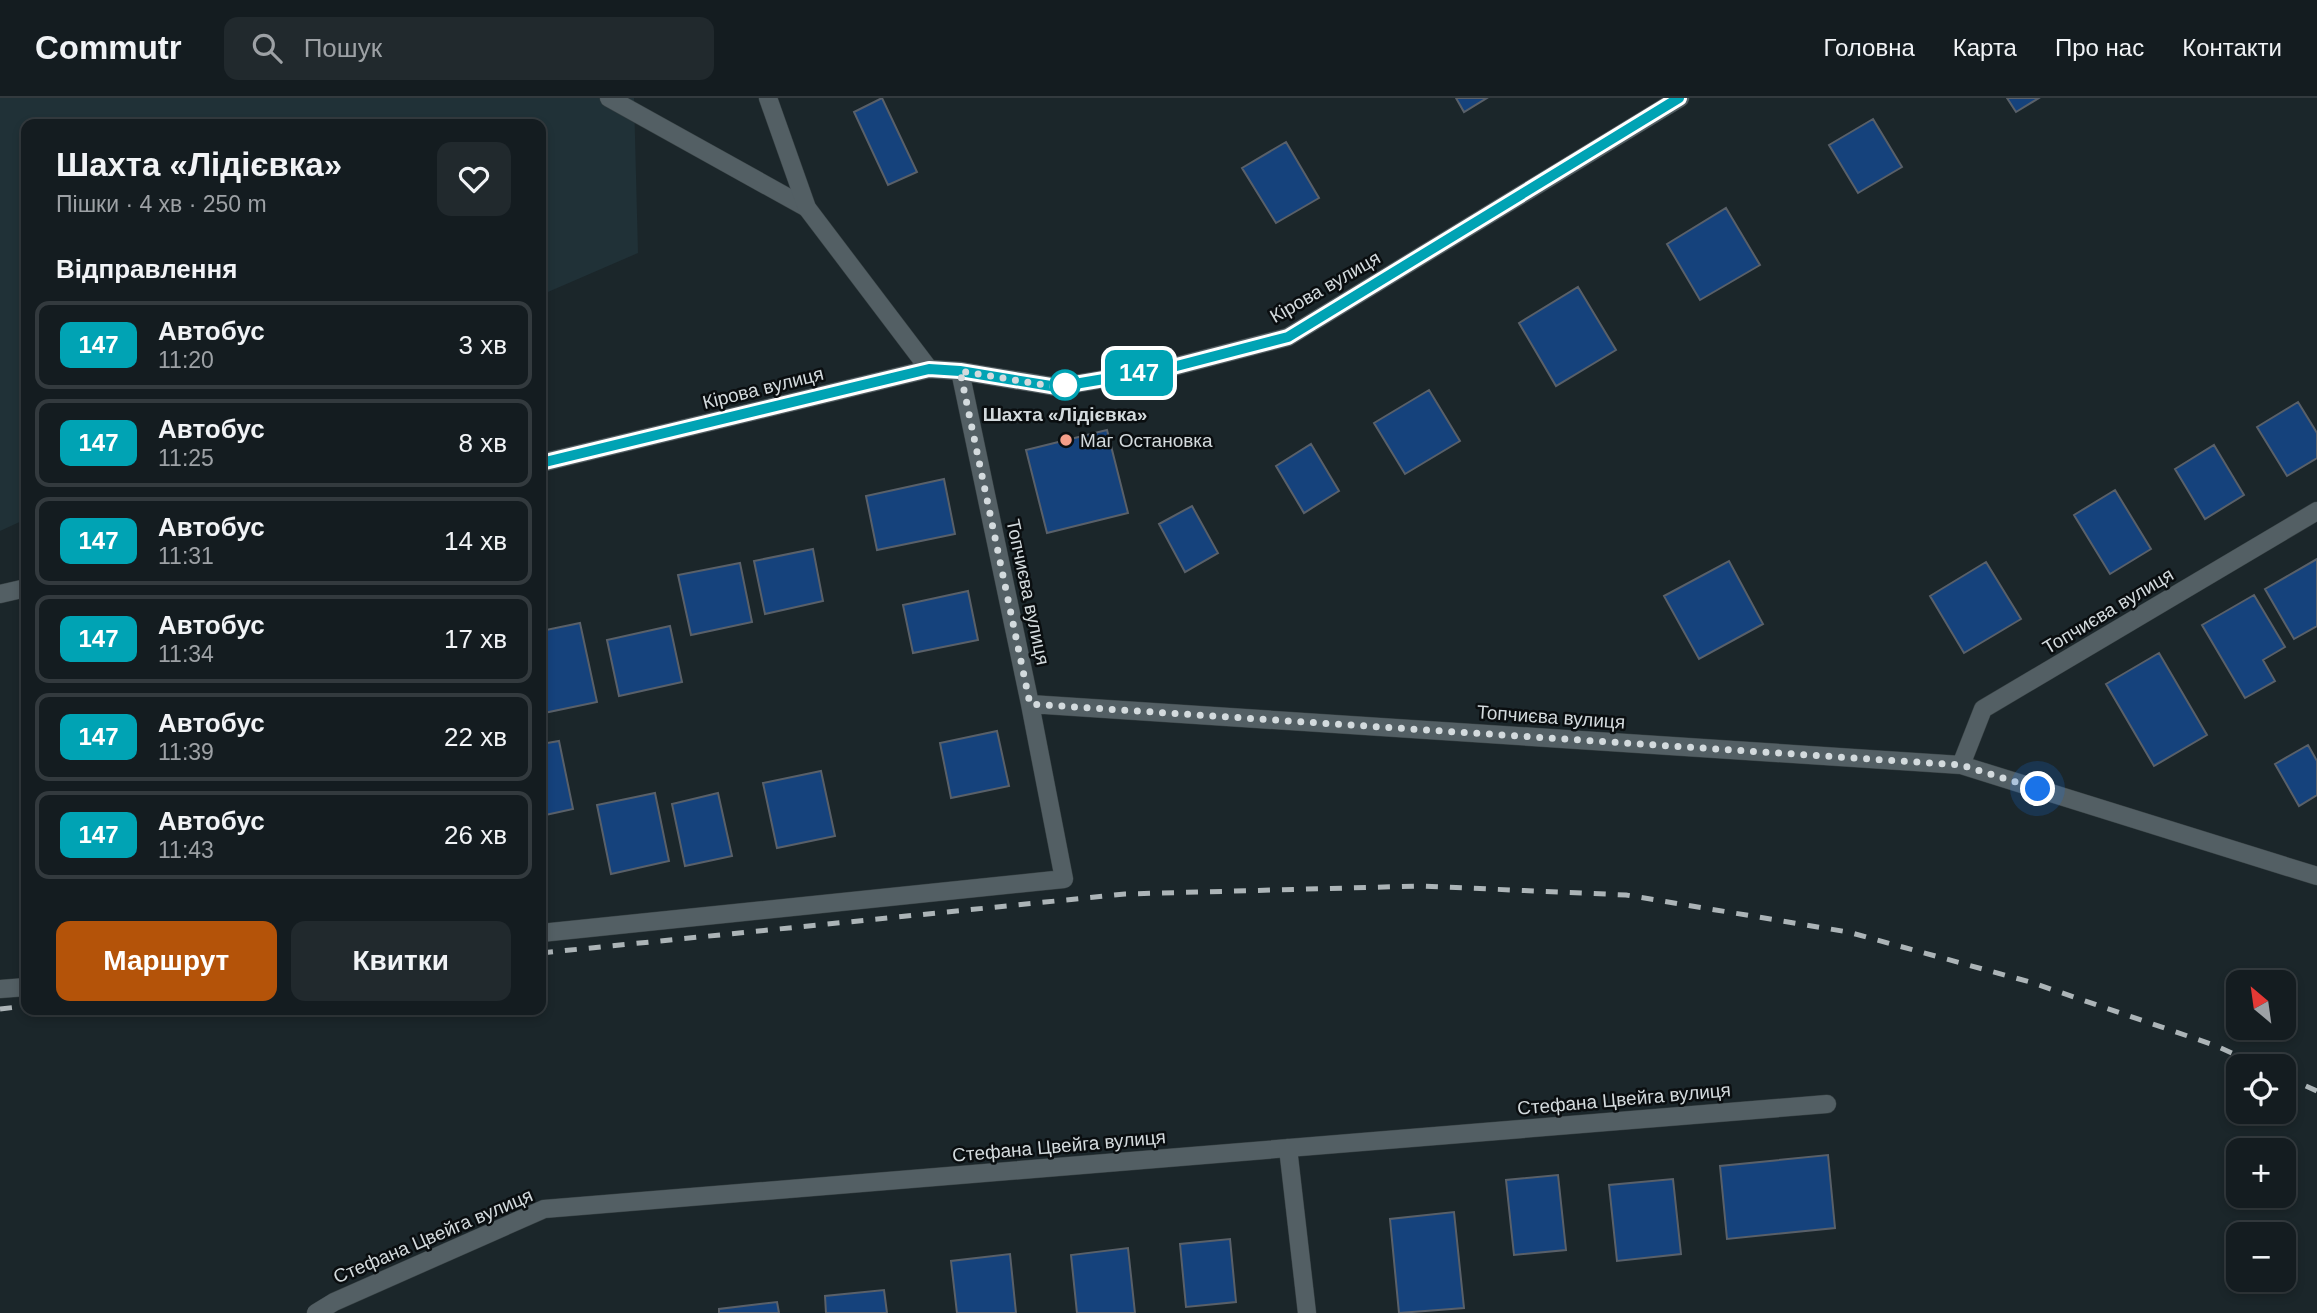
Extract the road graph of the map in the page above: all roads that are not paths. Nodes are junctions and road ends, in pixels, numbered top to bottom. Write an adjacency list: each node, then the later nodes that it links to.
1 (609, 98): 4 (street)
2 (768, 98): 4 (street)
3 (1679, 98): 6 (street, Кірова вулиця)
4 (807, 208): 5 (street)
5 (929, 369): 6 (street, Кірова вулиця); 7 (street, Кірова вулиця)
6 (960, 371): 11 (street, Топчиєва вулиця)
7 (546, 462)
8 (2317, 511): 12 (street, Топчиєва вулиця)
9 (21, 589): 10 (street)
10 (0, 594)
11 (1030, 704): 12 (street, Топчиєва вулиця); 14 (street)
12 (1961, 765): 13 (street)
13 (2317, 876)
14 (546, 932)
15 (21, 987): 16 (street)
16 (0, 989)
17 (1827, 1104): 18 (street, Стефана Цвейга вулиця)
18 (1288, 1148): 19 (street, Стефана Цвейга вулиця); 21 (street)
19 (338, 1307): 20 (street, Стефана Цвейга вулиця)
20 (316, 1313)
21 (1307, 1313)

